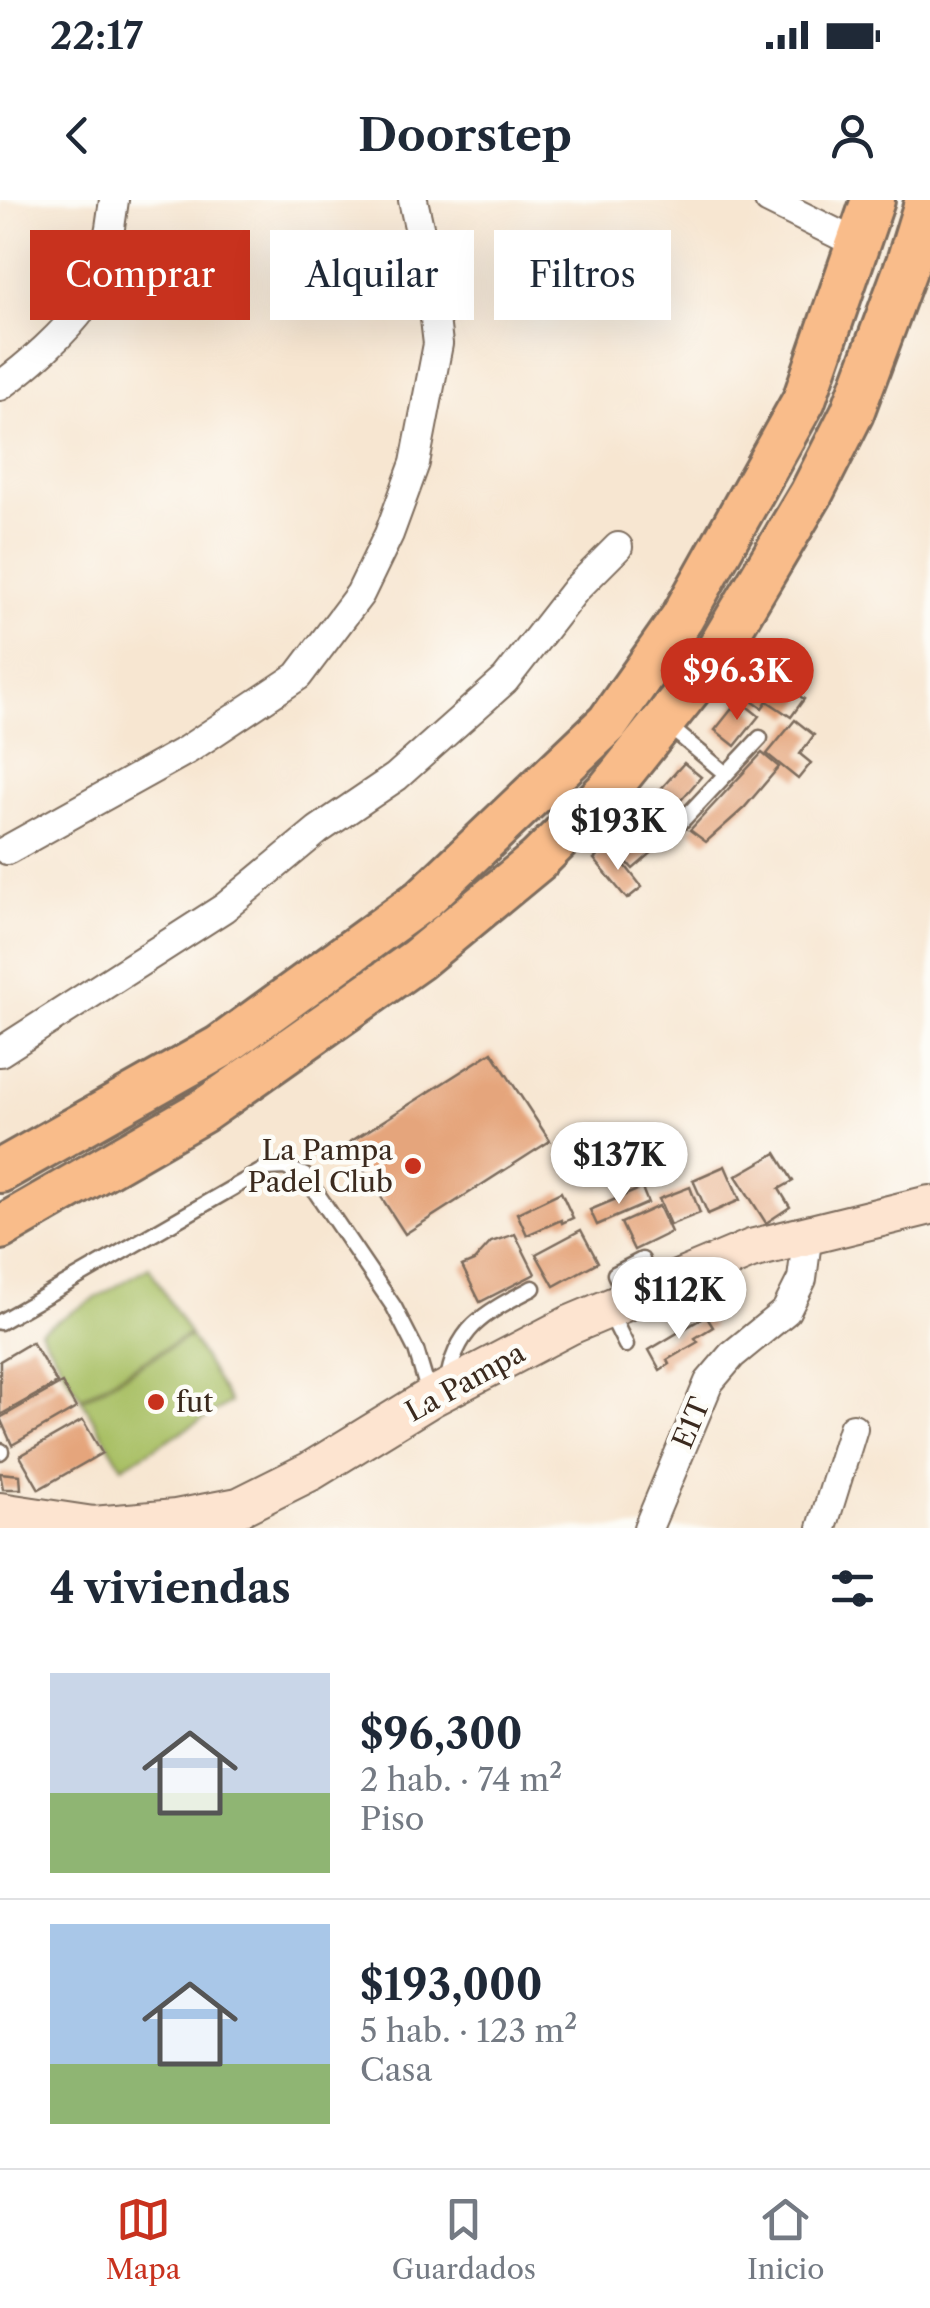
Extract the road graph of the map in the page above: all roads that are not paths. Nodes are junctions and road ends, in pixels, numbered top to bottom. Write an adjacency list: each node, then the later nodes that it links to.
1 (114, 200): 7 (street)
2 (413, 200): 13 (street)
3 (768, 200): 6 (street)
4 (873, 200): 6 (main road)
5 (926, 200): 9 (main road)
6 (858, 244): 15 (main road)
7 (0, 386)
8 (618, 547): 14 (street)
9 (664, 722): 11 (lane); 12 (main road)
10 (760, 738): 11 (lane)
11 (726, 774): 12 (lane)
12 (610, 788): 17 (main road)
13 (8, 850)
14 (0, 1052)
15 (0, 1171)
16 (930, 1205): 18 (street, La Pampa)
17 (3, 1221)
18 (808, 1232): 21 (street, La Pampa); 27 (street, E1T)
19 (642, 1260): 21 (lane)
20 (533, 1288): 24 (lane)
21 (618, 1306): 23 (lane); 24 (street, La Pampa)
22 (0, 1322): 24 (lane)
23 (626, 1345)
24 (438, 1394): 26 (street, La Pampa)
25 (853, 1428): 28 (street)
26 (0, 1512)
27 (648, 1528)
28 (822, 1528)

